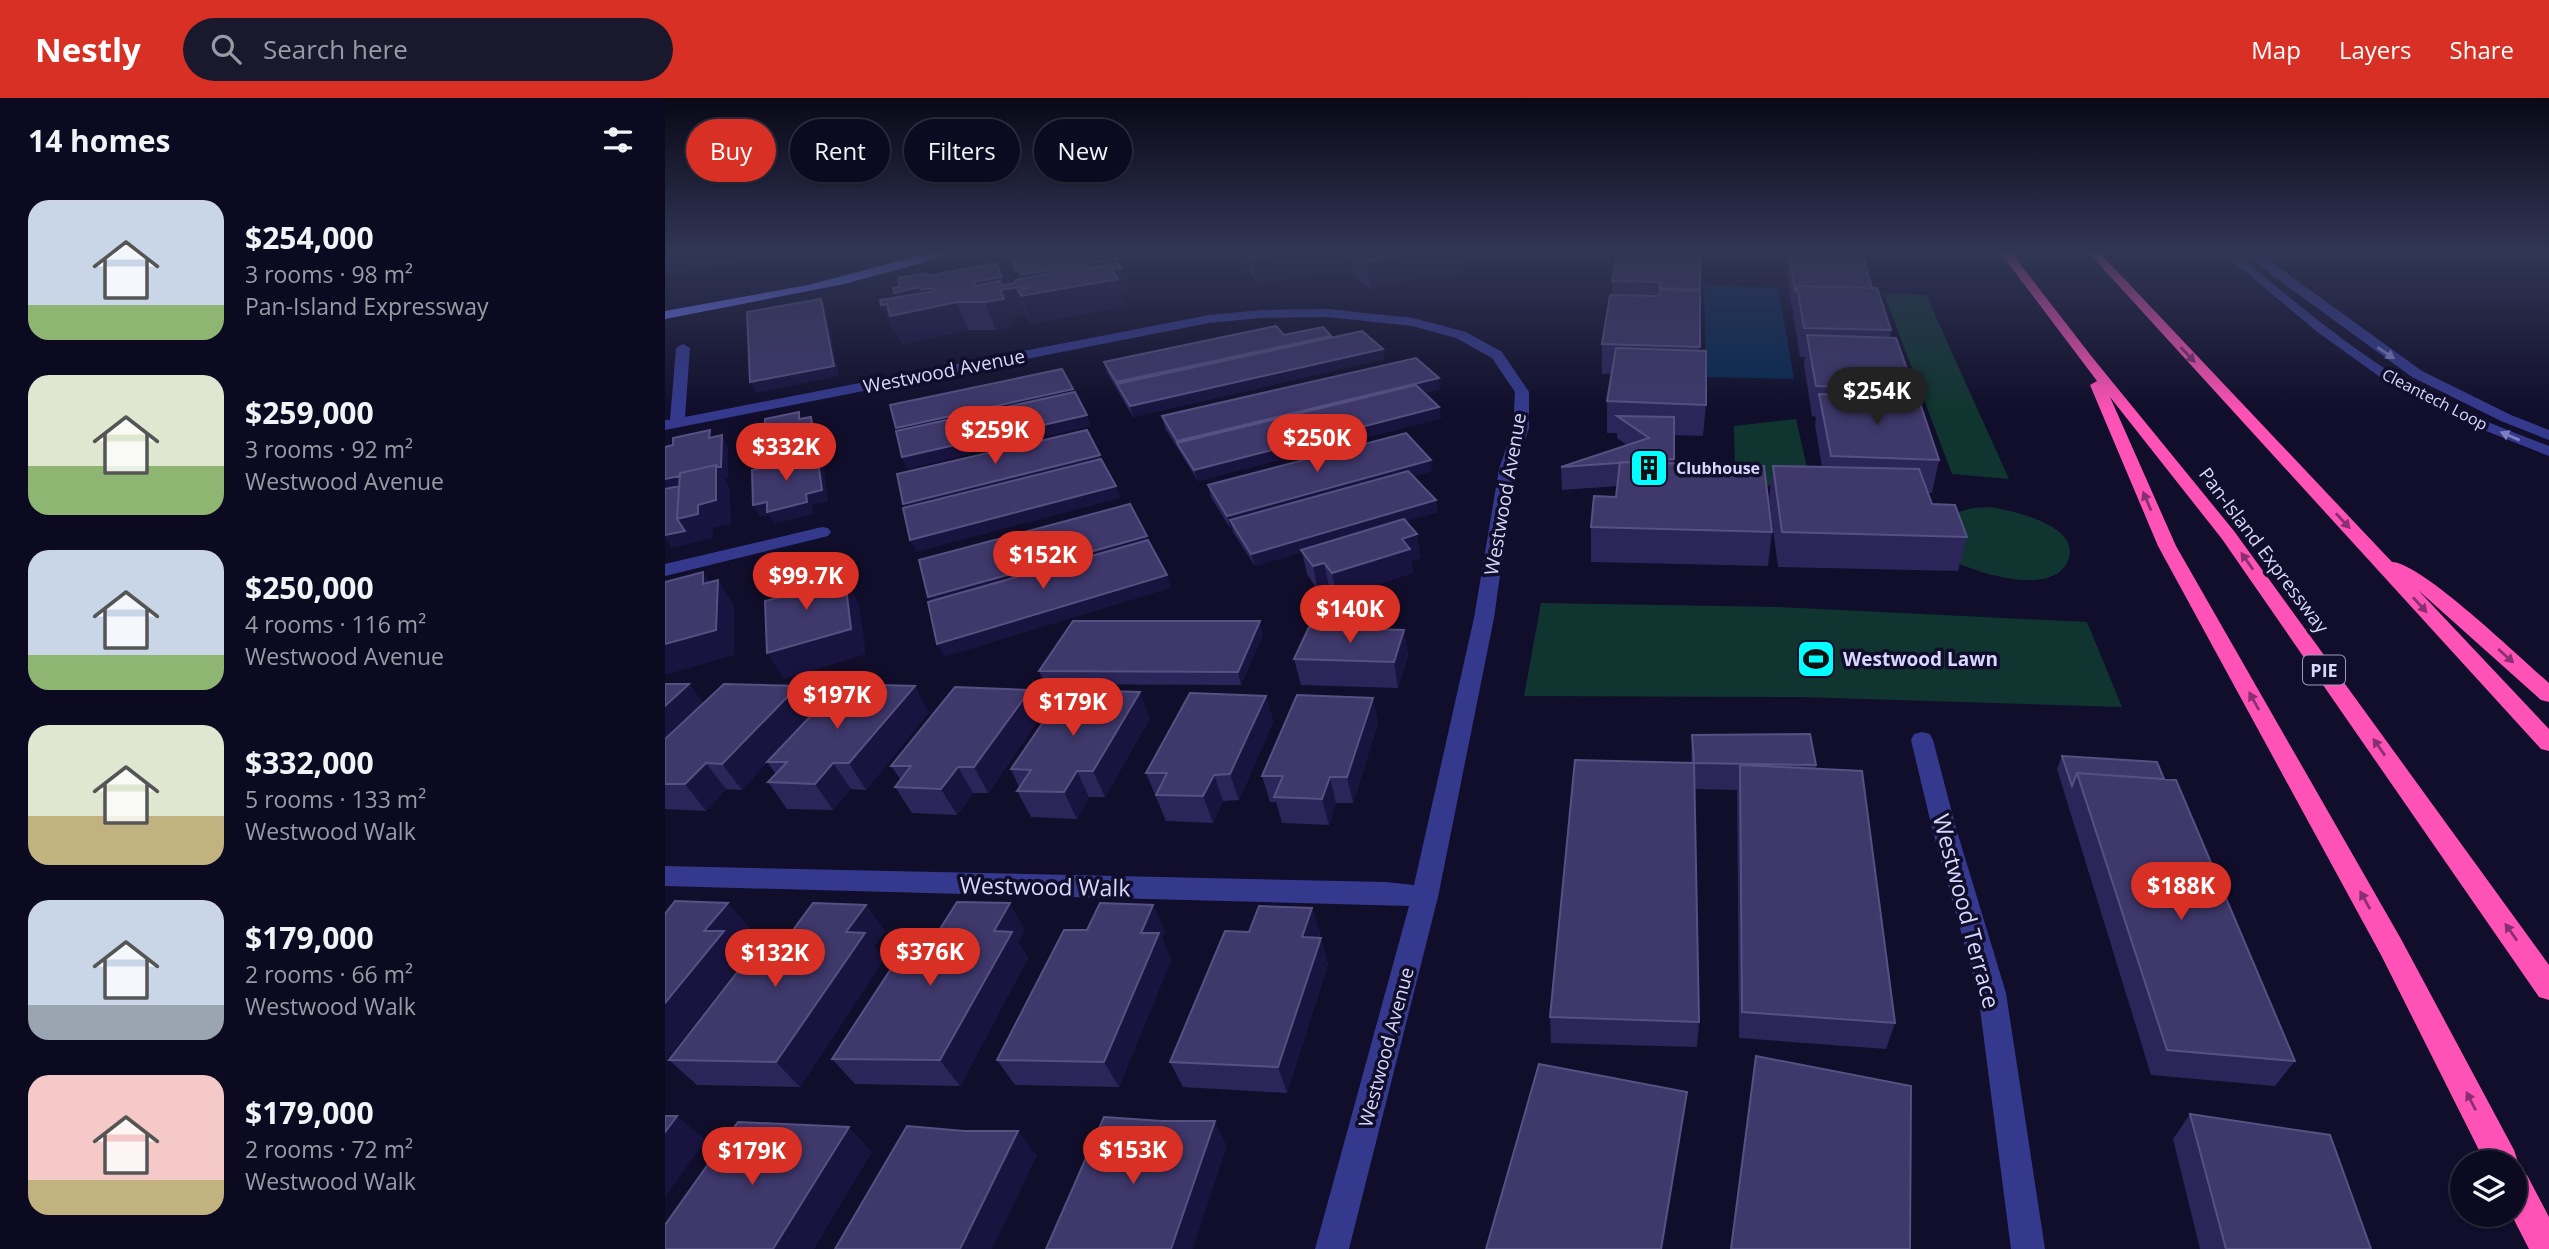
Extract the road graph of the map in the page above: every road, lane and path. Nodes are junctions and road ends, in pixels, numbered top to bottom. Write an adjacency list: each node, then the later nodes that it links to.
1 (730, 305): 6 (street)
2 (2045, 305): 8 (highway, Pan-Island Expressway / PIE)
3 (2142, 305): 13 (highway, one-way to 13)
4 (2290, 305): 11 (street, Cleantech Loop, one-way to 4)
5 (2322, 305): 10 (street, Cleantech Loop, one-way to 10)
6 (665, 315)
7 (683, 348): 9 (street, Westwood Avenue)
8 (2087, 360): 20 (highway, Pan-Island Expressway / PIE, one-way to 8); 21 (highway, one-way to 8)
9 (671, 424): 19 (street, Westwood Avenue)
10 (2549, 435)
11 (2549, 452)
12 (822, 532): 14 (street)
13 (2375, 555): 15 (highway, one-way to 15); 17 (highway, one-way to 17)
14 (665, 570)
15 (2549, 695)
16 (1922, 740): 24 (street, Westwood Terrace)
17 (2549, 743)
18 (665, 876): 19 (street, Westwood Walk)
19 (1425, 897): 23 (street, Westwood Avenue)
20 (2549, 988)
21 (2496, 1150)
22 (2527, 1210): 25 (highway)
23 (1332, 1249)
24 (2028, 1249)
25 (2547, 1249)

